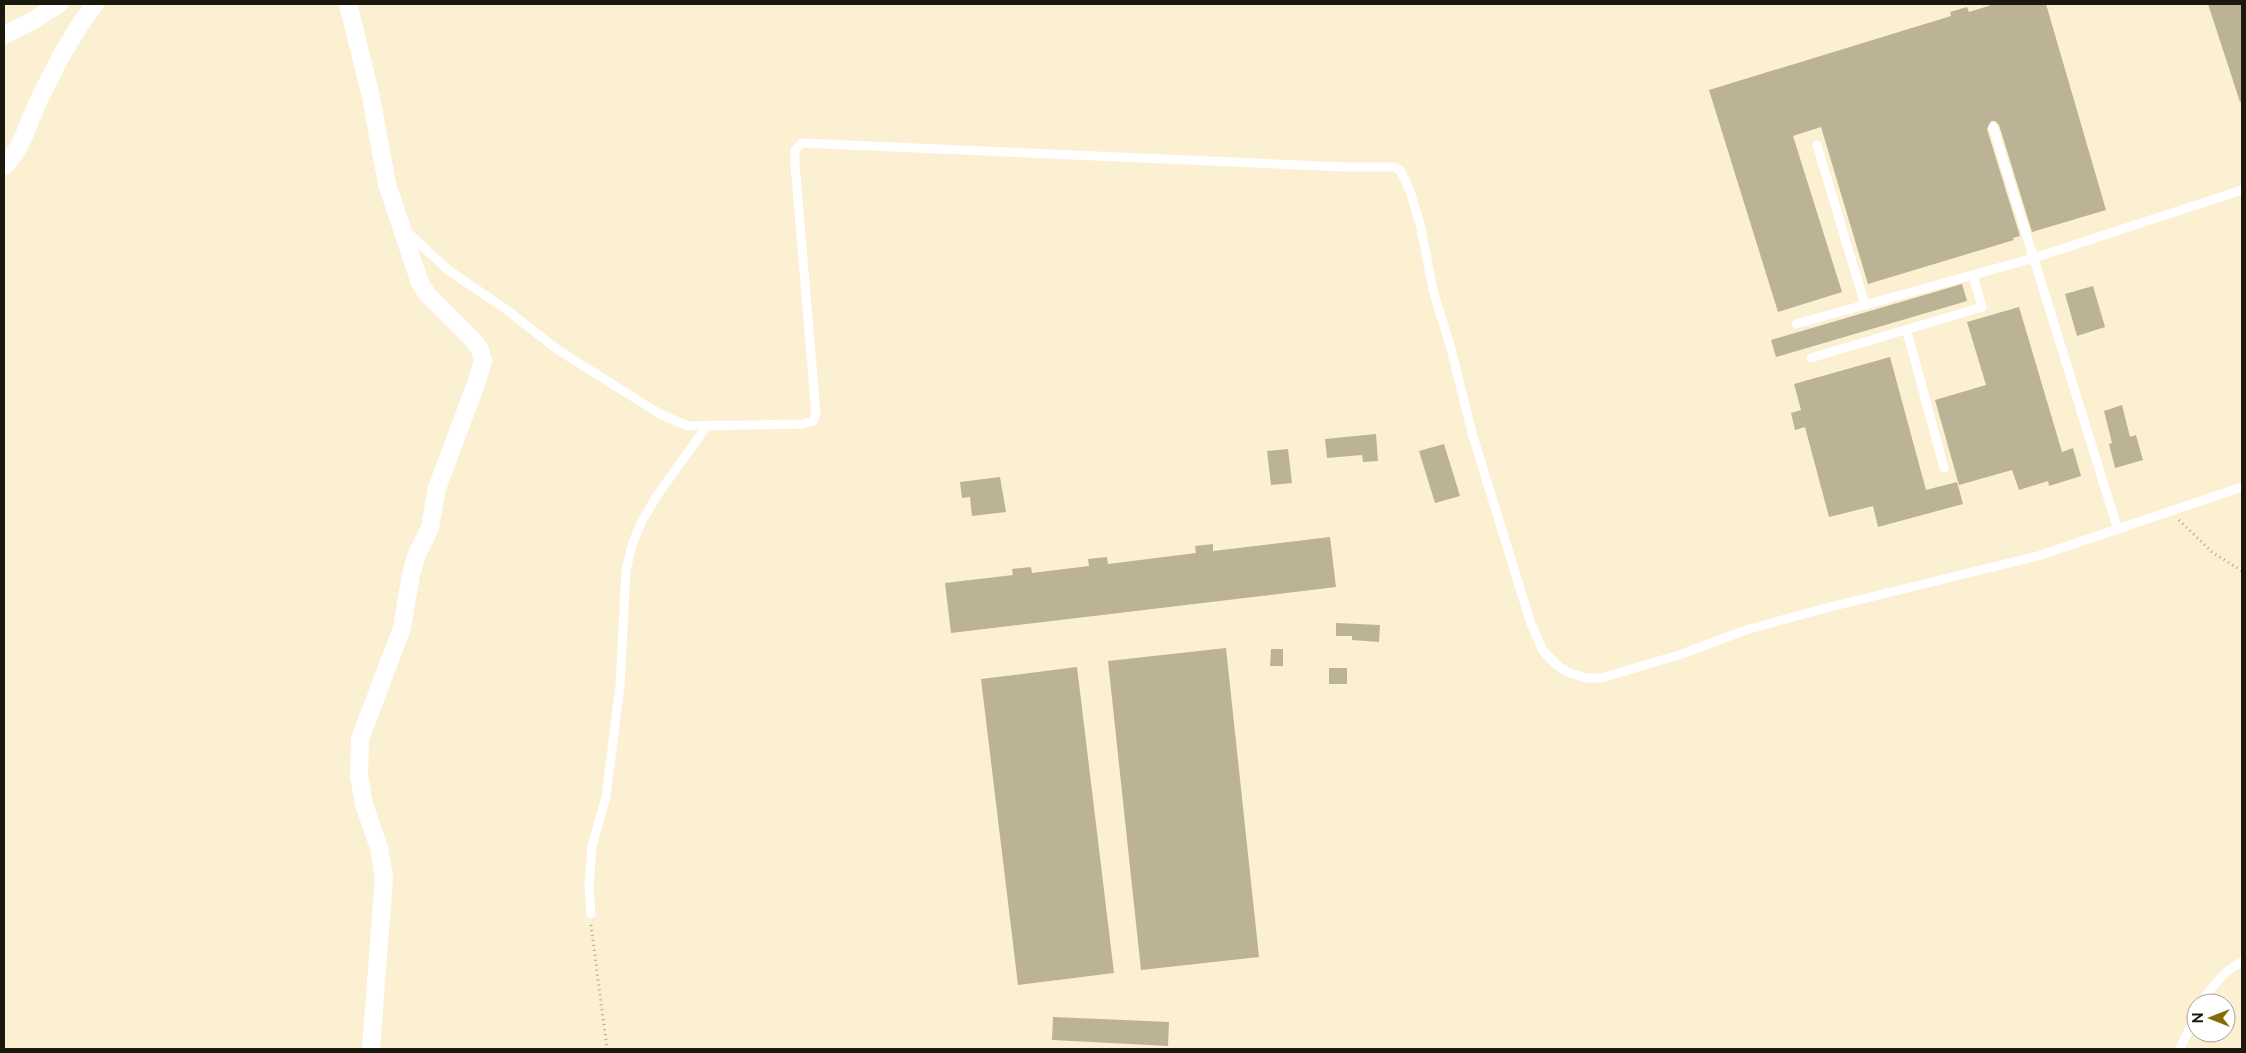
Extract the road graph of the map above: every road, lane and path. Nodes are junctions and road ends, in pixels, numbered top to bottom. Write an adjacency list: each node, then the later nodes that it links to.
1 (59, 4): 4 (street)
2 (94, 4): 7 (street)
3 (348, 4): 9 (street)
4 (4, 35)
5 (1993, 127): 10 (lane)
6 (1817, 145): 12 (lane)
7 (4, 166)
8 (2242, 190): 10 (lane)
9 (400, 226): 16 (lane); 26 (street)
10 (2034, 258): 11 (lane); 20 (lane)
11 (1973, 275): 12 (lane); 14 (lane)
12 (1865, 304): 13 (lane)
13 (1796, 324)
14 (1907, 331): 15 (lane); 17 (lane)
15 (1811, 358)
16 (707, 426): 20 (lane); 22 (lane)
17 (1944, 468)
18 (2242, 487): 19 (lane)
19 (2170, 512): 20 (lane); 21 (path)
20 (2118, 530)
21 (2242, 571)
22 (591, 914): 27 (path)
23 (2242, 962): 24 (lane)
24 (2207, 993)
25 (2186, 1036): 28 (lane)
26 (370, 1049)
27 (607, 1049)
28 (2180, 1049)

